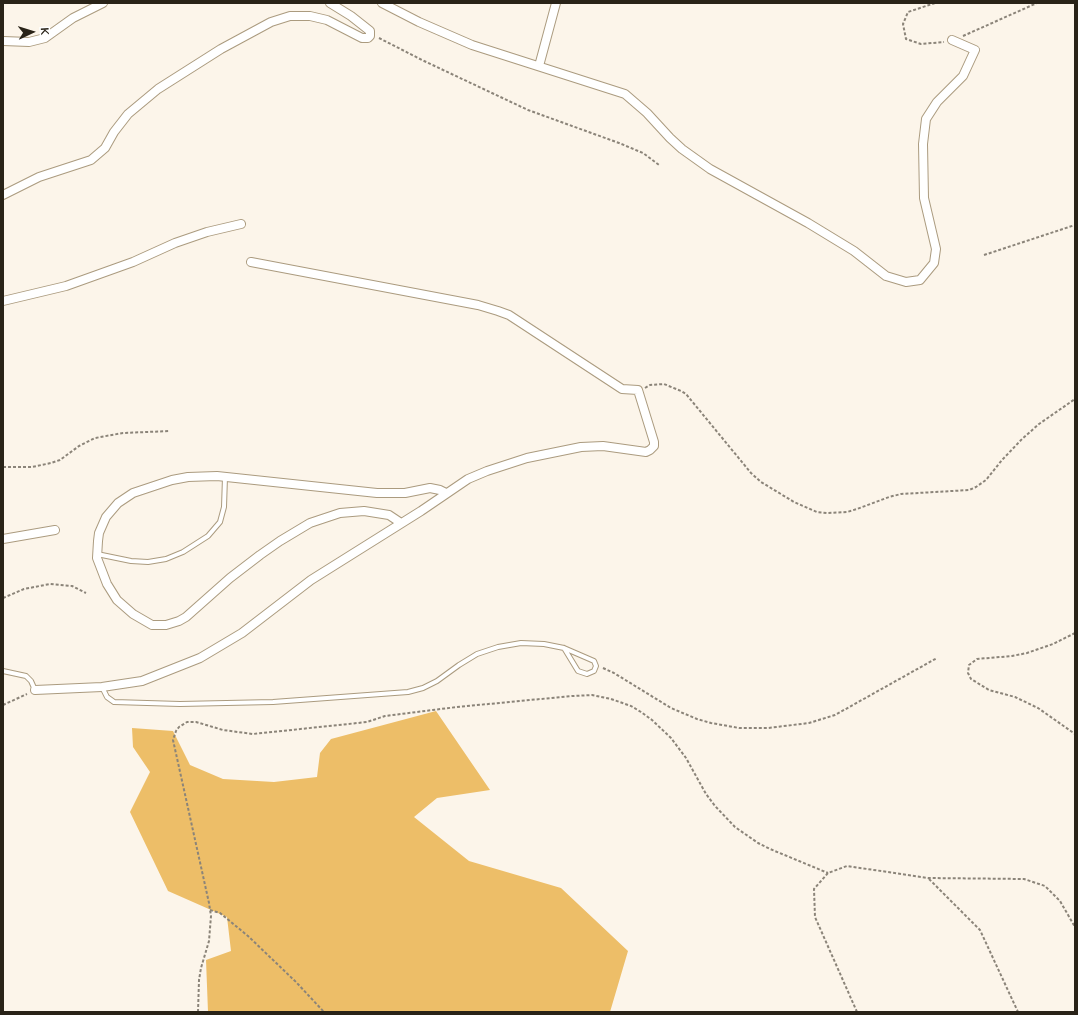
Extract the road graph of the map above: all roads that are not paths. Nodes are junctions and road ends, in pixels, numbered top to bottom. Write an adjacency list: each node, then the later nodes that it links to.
1 (103, 3): 6 (street)
2 (330, 3): 8 (street)
3 (382, 3): 7 (street)
4 (556, 3): 7 (street)
5 (952, 40): 7 (street)
6 (3, 41)
7 (539, 66)
8 (3, 195)
9 (241, 224): 11 (street)
10 (251, 262): 13 (street)
11 (3, 301)
12 (225, 476): 13 (street); 17 (street); 17 (lane)
13 (446, 493): 14 (street)
14 (402, 523): 17 (street); 20 (street)
15 (55, 530): 16 (street)
16 (3, 539)
17 (97, 554)
18 (564, 648): 18 (lane); 20 (lane)
19 (3, 671): 21 (lane)
20 (102, 687): 21 (street)
21 (35, 690)

